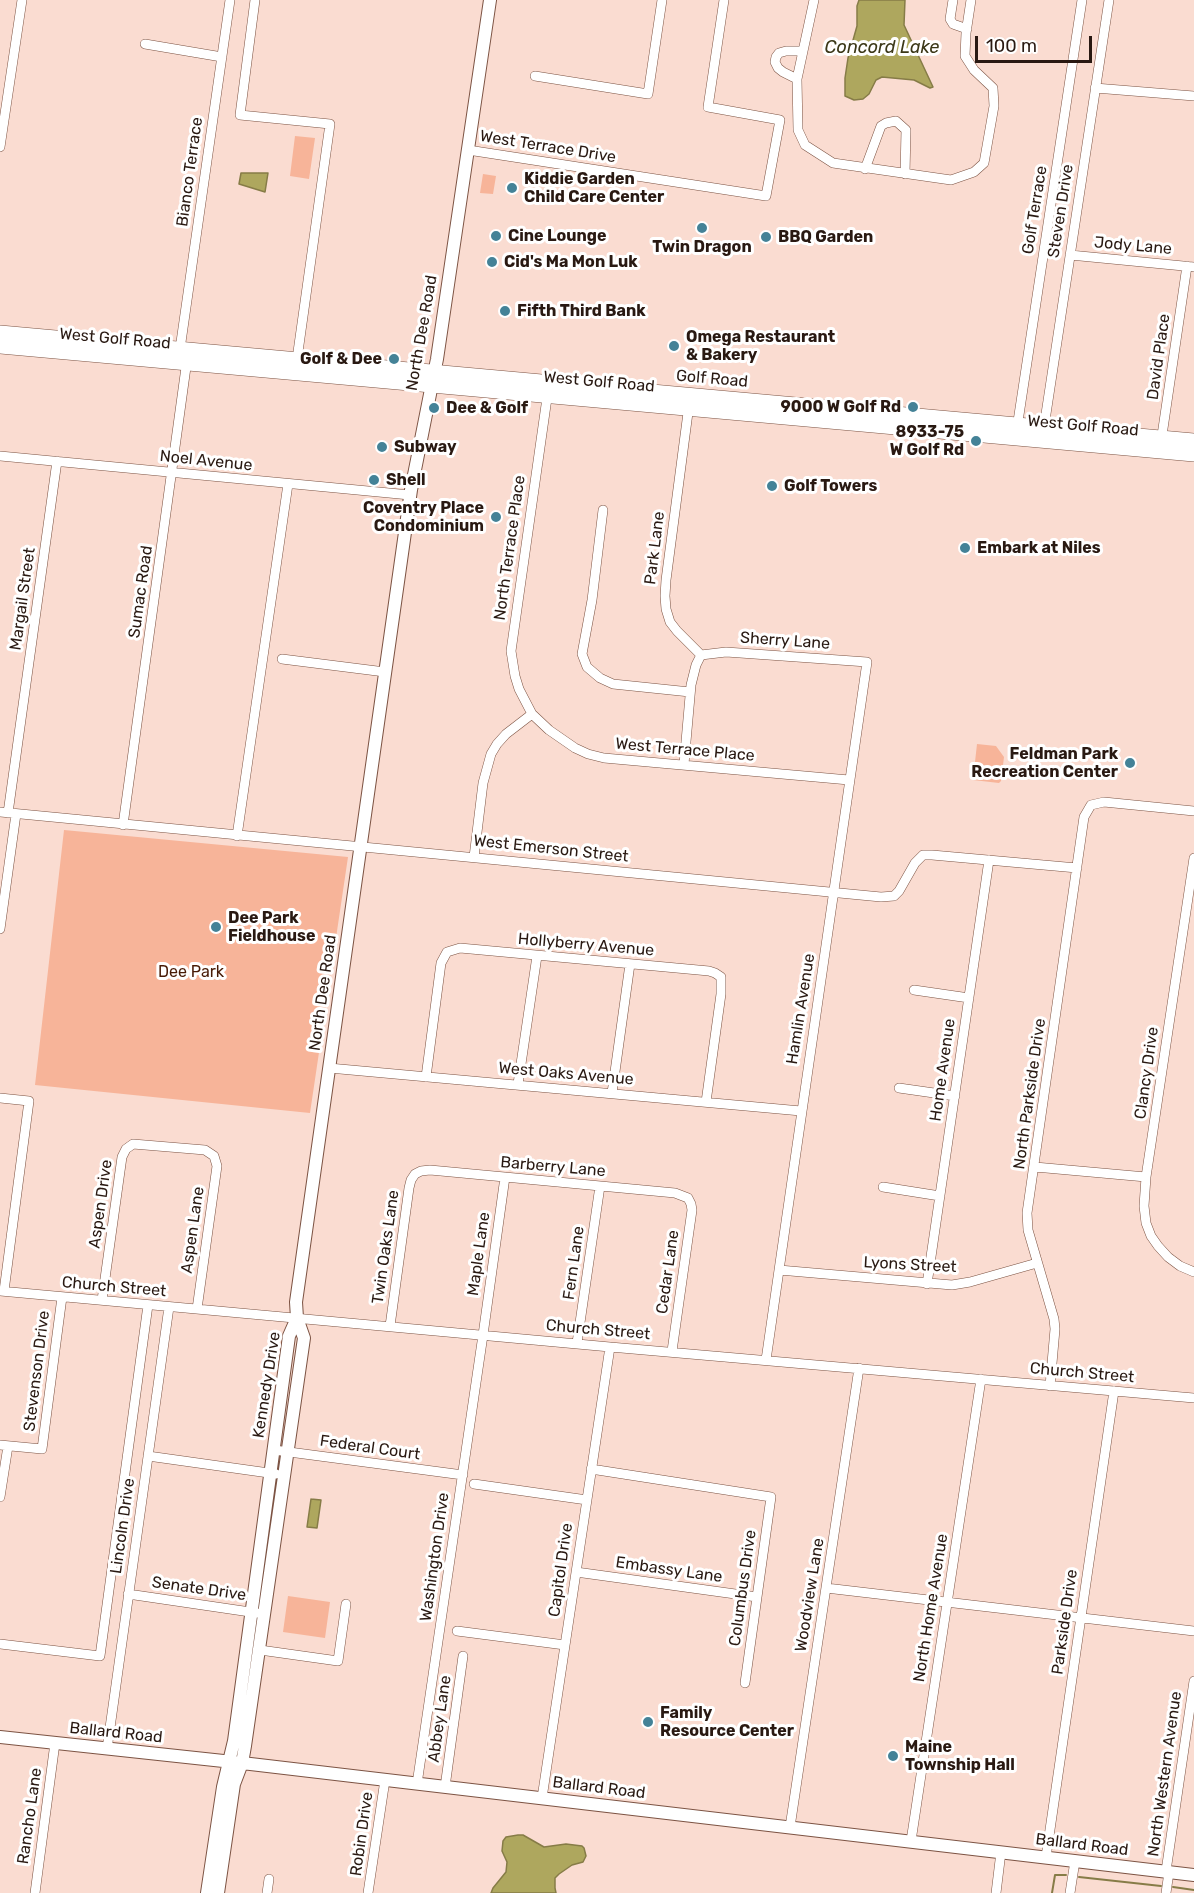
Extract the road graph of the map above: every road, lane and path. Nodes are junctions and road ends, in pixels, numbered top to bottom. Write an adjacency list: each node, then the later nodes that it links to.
1 (22, 0): 20 (street)
2 (230, 0): 15 (street, Bianco Terrace)
3 (255, 0): 29 (street)
4 (490, 0): 21 (street, North Dee Road)
5 (662, 0): 16 (street)
6 (724, 0): 21 (street, West Terrace Drive)
7 (814, 0): 14 (street)
8 (952, 0): 12 (street)
9 (971, 0): 12 (street)
10 (1082, 0): 36 (street, Golf Terrace)
11 (1109, 0): 18 (street, Steven Drive)
12 (967, 29): 23 (street)
13 (145, 44): 15 (street)
14 (803, 51): 17 (street); 17 (street)
15 (222, 57): 28 (street, Bianco Terrace)
16 (535, 76)
17 (797, 79): 22 (street)
18 (1095, 88): 19 (street); 24 (street, Steven Drive)
19 (1194, 96)
20 (0, 147)
21 (468, 150): 30 (street, North Dee Road)
22 (865, 168): 23 (street); 23 (street)
23 (905, 174)
24 (1070, 255): 25 (street, Jody Lane); 35 (street, Steven Drive)
25 (1191, 266): 38 (street, David Place)
26 (0, 333): 28 (main road, West Golf Road)
27 (0, 346): 28 (main road, West Golf Road)
28 (185, 354): 29 (main road, West Golf Road); 30 (main road, West Golf Road); 42 (street, Sumac Road)
29 (297, 359): 30 (main road, West Golf Road)
30 (433, 378): 32 (main road, West Golf Road); 44 (street, North Dee Road)
31 (603, 387): 32 (main road, West Golf Road); 33 (main road, Golf Road)
32 (548, 389): 33 (main road, West Golf Road); 51 (street, North Terrace Place)
33 (689, 402): 34 (main road, Golf Road); 36 (main road, West Golf Road); 46 (street, Park Lane)
34 (817, 406): 36 (main road, West Golf Road)
35 (1044, 427): 36 (main road, West Golf Road); 38 (main road, West Golf Road)
36 (1017, 432): 38 (main road, West Golf Road)
37 (1194, 441): 38 (main road, West Golf Road)
38 (1161, 445): 39 (main road, West Golf Road)
39 (1194, 454)
40 (0, 456): 41 (street, Noel Avenue)
41 (57, 461): 42 (street, Noel Avenue); 55 (street, Margail Street)
42 (173, 472): 43 (street, Noel Avenue); 56 (street, Sumac Road)
43 (288, 484): 44 (street, Noel Avenue); 57 (street)
44 (410, 495): 49 (street, North Dee Road)
45 (603, 510): 50 (street)
46 (701, 656): 48 (street, Sherry Lane); 50 (street)
47 (282, 659): 49 (street)
48 (867, 662): 53 (street, Hamlin Avenue)
49 (385, 672): 58 (street, North Dee Road)
50 (690, 692): 52 (street)
51 (532, 714): 52 (street, West Terrace Place); 59 (street)
52 (684, 764): 53 (street, West Terrace Place)
53 (849, 780): 63 (street, Hamlin Avenue)
54 (1194, 811): 62 (street, North Parkside Drive)
55 (8, 813): 56 (street, West Emerson Street); 64 (street, Margail Street)
56 (123, 825): 57 (street, West Emerson Street)
57 (237, 836): 58 (street, West Emerson Street)
58 (360, 847): 59 (street, West Emerson Street); 69 (street, North Dee Road)
59 (474, 857): 63 (street, West Emerson Street)
60 (1194, 858): 82 (street, Clancy Drive)
61 (989, 860): 62 (street, West Emerson Street); 63 (street, West Emerson Street); 68 (street, Home Avenue)
62 (1077, 868): 79 (street, North Parkside Drive)
63 (834, 892): 77 (street, Hamlin Avenue)
64 (0, 929)
65 (537, 956): 66 (street, Hollyberry Avenue); 70 (street, Hollyberry Avenue); 71 (street)
66 (630, 964): 73 (street); 76 (street, Hollyberry Avenue)
67 (914, 990): 68 (street)
68 (969, 998): 74 (street, Home Avenue)
69 (329, 1068): 70 (street, West Oaks Avenue); 97 (street, North Dee Road)
70 (426, 1077): 71 (street, West Oaks Avenue)
71 (518, 1084): 73 (street, West Oaks Avenue)
72 (899, 1088): 74 (street)
73 (612, 1093): 76 (street, West Oaks Avenue)
74 (955, 1096): 85 (street, Home Avenue)
75 (0, 1098): 91 (street)
76 (706, 1102): 77 (street, West Oaks Avenue)
77 (801, 1111): 88 (street, Hamlin Avenue)
78 (126, 1149): 93 (street, Aspen Drive); 96 (street, Aspen Lane)
79 (1035, 1167): 82 (street); 87 (street, North Parkside Drive)
80 (416, 1174): 81 (street, Barberry Lane); 98 (street, Twin Oaks Lane)
81 (505, 1177): 83 (street, Barberry Lane); 99 (street, Maple Lane)
82 (1146, 1177): 89 (street, Clancy Drive)
83 (600, 1186): 86 (street, Barberry Lane); 100 (street, Fern Lane)
84 (884, 1187): 85 (street)
85 (940, 1196): 90 (street, Home Avenue)
86 (688, 1198): 102 (street, Cedar Lane)
87 (1036, 1263): 90 (street, Lyons Street); 106 (street, North Parkside Drive)
88 (779, 1270): 90 (street, Lyons Street); 103 (street, Hamlin Avenue)
89 (1194, 1272)
90 (927, 1284)
91 (2, 1291): 92 (street, Church Street)
92 (62, 1297): 93 (street, Church Street); 109 (street, Stevenson Drive)
93 (102, 1300): 94 (street, Church Street)
94 (148, 1305): 95 (street, Church Street); 130 (street, Lincoln Drive)
95 (169, 1307): 96 (street, Church Street); 112 (street, Lincoln Drive)
96 (197, 1309): 97 (street, Church Street)
97 (297, 1318): 98 (street, Church Street); 110 (street, Kennedy Drive); 111 (street, Kennedy Drive)
98 (390, 1326): 99 (street, Church Street)
99 (483, 1335): 100 (street, Church Street); 116 (street, Washington Drive)
100 (578, 1344): 101 (street, Church Street)
101 (610, 1347): 102 (street, Church Street); 113 (street, Capitol Drive)
102 (672, 1352): 103 (street, Church Street)
103 (766, 1360): 104 (street, Church Street)
104 (860, 1368): 105 (street, Church Street); 121 (street, Woodview Lane)
105 (981, 1379): 106 (street, Church Street); 124 (street, North Home Avenue)
106 (1050, 1386): 107 (street, Church Street)
107 (1114, 1391): 108 (street, Church Street); 127 (street, Parkside Drive)
108 (1194, 1398)
109 (4, 1446): 118 (street, Stevenson Drive)
110 (274, 1450): 111 (street, Federal Court); 114 (street, Kennedy Drive)
111 (287, 1452): 115 (street, Kennedy Drive); 116 (street, Federal Court)
112 (148, 1456): 114 (street); 122 (street, Lincoln Drive)
113 (591, 1469): 119 (street, Capitol Drive); 123 (street, Columbus Drive)
114 (271, 1473): 115 (street); 126 (street, Kennedy Drive)
115 (284, 1475): 126 (street, Kennedy Drive)
116 (463, 1475): 141 (street, Washington Drive)
117 (474, 1484): 119 (street)
118 (0, 1497)
119 (587, 1500): 120 (street, Capitol Drive)
120 (576, 1572): 123 (street, Embassy Lane); 131 (street, Capitol Drive)
121 (826, 1588): 124 (street); 144 (street, Woodview Lane)
122 (128, 1594): 126 (street, Senate Drive); 138 (street, Lincoln Drive)
123 (757, 1597): 135 (street, Columbus Drive)
124 (947, 1602): 127 (street); 145 (street, North Home Avenue)
125 (346, 1604): 132 (street)
126 (259, 1613): 132 (street, Kennedy Drive); 139 (street, Kennedy Drive)
127 (1081, 1618): 129 (street); 147 (street, Parkside Drive)
128 (457, 1630): 131 (street)
129 (1194, 1631)
130 (0, 1644)
131 (565, 1645): 143 (street, Capitol Drive)
132 (260, 1650): 139 (street, Kennedy Drive)
133 (463, 1656): 142 (street, Abbey Lane)
134 (1194, 1681): 149 (street, North Western Avenue)
135 (745, 1683)
136 (0, 1737): 137 (street, Ballard Road)
137 (54, 1743): 138 (street, Ballard Road); 152 (street, Rancho Lane)
138 (107, 1749): 139 (street, Ballard Road)
139 (236, 1762): 140 (street, Ballard Road); 153 (street); 154 (street)
140 (385, 1780): 141 (street, Ballard Road); 156 (street, Robin Drive)
141 (417, 1784): 142 (street, Ballard Road)
142 (446, 1787): 143 (street, Ballard Road)
143 (542, 1798): 144 (street, Ballard Road)
144 (790, 1827): 145 (street, Ballard Road)
145 (911, 1841): 146 (street, Ballard Road)
146 (1001, 1852): 147 (street, Ballard Road); 157 (street)
147 (1046, 1857): 148 (street, Ballard Road)
148 (1075, 1861): 149 (street, Ballard Road); 158 (street)
149 (1167, 1871): 150 (street, Ballard Road); 159 (street, North Western Avenue)
150 (1194, 1875)
151 (269, 1879): 155 (street)
152 (35, 1893)
153 (207, 1893)
154 (218, 1893)
155 (267, 1893)
156 (368, 1893)
157 (996, 1893)
158 (1070, 1893)
159 (1166, 1893)

